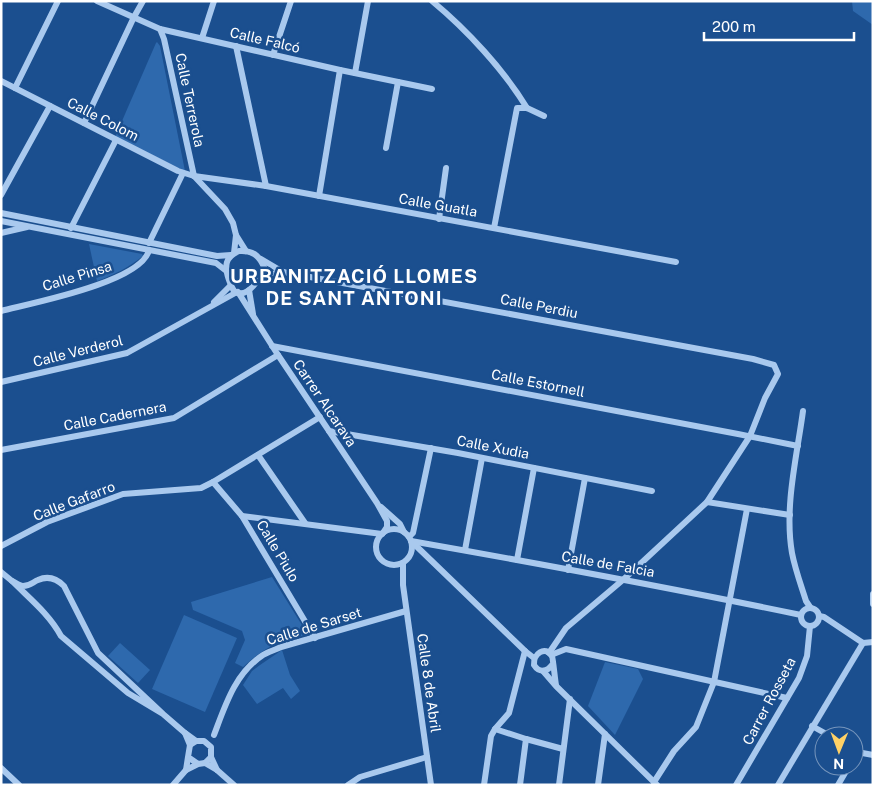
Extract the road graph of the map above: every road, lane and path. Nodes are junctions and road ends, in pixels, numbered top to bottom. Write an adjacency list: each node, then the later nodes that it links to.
1 (58, 1): 17 (street)
2 (97, 1): 8 (street, Calle Falcó)
3 (143, 1): 8 (street)
4 (214, 1): 10 (street)
5 (291, 1): 12 (street)
6 (368, 1): 14 (street)
7 (432, 1): 20 (street)
8 (134, 17): 9 (street, Calle Falcó); 22 (street)
9 (160, 29): 10 (street, Calle Falcó); 27 (street, Calle Terrerola)
10 (202, 38): 11 (street, Calle Falcó)
11 (236, 46): 12 (street, Calle Falcó); 28 (street)
12 (273, 54): 13 (street, Calle Falcó)
13 (340, 70): 14 (street, Calle Falcó); 30 (street)
14 (355, 73): 16 (street, Calle Falcó)
15 (1, 81): 17 (street, Calle Colom)
16 (398, 82): 18 (street, Calle Falcó); 24 (street)
17 (15, 88): 19 (street, Calle Colom)
18 (432, 88)
19 (50, 106): 22 (street, Calle Colom); 29 (street)
20 (527, 108): 21 (street); 36 (street)
21 (544, 116)
22 (84, 123): 23 (street, Calle Colom)
23 (116, 140): 26 (street, Calle Colom); 35 (street)
24 (386, 148)
25 (446, 168): 32 (street)
26 (183, 173): 27 (street, Calle Colom); 40 (street, Calle Pinsa)
27 (194, 176): 28 (street, Calle Guatla); 39 (street)
28 (266, 186): 30 (street, Calle Guatla)
29 (1, 195)
30 (319, 196): 32 (street, Calle Guatla)
31 (1, 213): 35 (street)
32 (439, 218): 36 (street, Calle Guatla)
33 (1, 221): 34 (street)
34 (29, 226): 37 (street); 38 (street)
35 (72, 226): 38 (street); 40 (street)
36 (494, 228): 44 (street, Calle Guatla)
37 (1, 232)
38 (68, 234): 40 (street)
39 (236, 235): 41 (street); 42 (street)
40 (149, 246): 42 (street); 45 (street); 52 (street, Calle Pinsa)
41 (246, 250): 42 (street); 43 (street)
42 (233, 254): 45 (street)
43 (261, 259): 46 (street, Calle Perdiu); 47 (street)
44 (676, 262)
45 (225, 270): 48 (street)
46 (283, 272): 47 (street, Calle Perdiu); 60 (street, Calle Perdiu)
47 (261, 276): 49 (street)
48 (231, 285): 50 (street); 51 (street, Calle Verderol)
49 (249, 290): 50 (street); 53 (street, Carrer Alcarava)
50 (238, 292): 51 (street, Calle Verderol); 53 (street, Carrer Alcarava)
51 (210, 307): 56 (street, Calle Verderol)
52 (1, 311)
53 (253, 317): 54 (street, Carrer Alcarava)
54 (272, 346): 55 (street, Carrer Alcarava); 60 (street, Calle Estornell)
55 (278, 355): 58 (street, Carrer Alcarava); 63 (street, Calle Cadernera)
56 (1, 382)
57 (804, 411): 61 (street)
58 (320, 417): 59 (street, Carrer Alcarava); 64 (street, Calle Gafarro)
59 (329, 430): 62 (street, Calle Xudia); 71 (street, Carrer Alcarava)
60 (750, 436): 61 (street, Calle Estornell); 70 (street)
61 (798, 446): 74 (street)
62 (431, 448): 65 (street, Calle Xudia); 77 (street)
63 (1, 450)
64 (258, 455): 68 (street, Calle Gafarro); 75 (street)
65 (482, 458): 66 (street, Calle Xudia); 79 (street)
66 (534, 468): 67 (street, Calle Xudia); 82 (street)
67 (585, 478): 69 (street, Calle Xudia); 85 (street)
68 (213, 482): 73 (street, Calle Piulo); 78 (street, Calle Gafarro)
69 (652, 490)
70 (707, 502): 72 (street); 87 (street)
71 (377, 503): 76 (street, Carrer Alcarava); 77 (street, Carrer Alcarava)
72 (746, 509): 74 (street); 91 (street)
73 (242, 516): 75 (street); 98 (street, Calle Piulo)
74 (790, 516): 93 (street)
75 (305, 523): 76 (street)
76 (383, 534): 77 (street); 84 (street)
77 (409, 538): 79 (street, Calle de Falcia); 80 (street); 81 (street, Carrer Alcarava)
78 (1, 546)
79 (465, 550): 82 (street, Calle de Falcia)
80 (410, 555): 81 (street); 83 (street)
81 (425, 556): 101 (street, Carrer Alcarava)
82 (517, 560): 85 (street, Calle de Falcia)
83 (403, 563): 84 (street); 89 (street, Calle 8 de Abril)
84 (395, 565): 89 (street, Calle 8 de Abril)
85 (568, 570): 87 (street, Calle de Falcia)
86 (1, 572): 88 (street)
87 (624, 579): 91 (street, Calle de Falcia); 102 (street)
88 (12, 582): 110 (street); 110 (street)
89 (402, 585): 94 (street, Calle 8 de Abril)
90 (873, 594): 92 (street)
91 (730, 600): 95 (street, Calle de Falcia); 106 (street)
92 (873, 604)
93 (810, 608): 95 (street); 96 (street)
94 (406, 611): 98 (street, Calle de Sarset); 124 (street, Calle 8 de Abril)
95 (801, 615): 97 (street)
96 (819, 616): 97 (street); 100 (street)
97 (810, 626): 108 (street, Carrer Rosseta)
98 (315, 638): 115 (street, Calle de Sarset)
99 (873, 642): 100 (street)
100 (863, 643): 111 (street)
101 (524, 652): 103 (street, Carrer Alcarava); 112 (street)
102 (550, 654): 103 (street); 104 (street); 106 (street)
103 (534, 658): 105 (street)
104 (552, 665): 105 (street); 107 (street)
105 (543, 671): 107 (street)
106 (714, 682): 108 (street); 130 (street)
107 (556, 686): 109 (street)
108 (787, 698): 141 (street, Carrer Rosseta)
109 (570, 699): 114 (street); 121 (street)
110 (163, 714): 113 (street)
111 (812, 726): 142 (street)
112 (495, 728): 116 (street); 136 (street)
113 (185, 733): 117 (street); 119 (street)
114 (605, 734): 130 (street); 139 (street)
115 (214, 735): 118 (street); 120 (street, Calle de Sarset)
116 (526, 739): 121 (street); 137 (street)
117 (196, 741): 118 (street); 119 (street)
118 (204, 741): 120 (street)
119 (190, 745): 122 (street)
120 (211, 747): 123 (street)
121 (563, 749): 138 (street)
122 (188, 757): 126 (street); 128 (street)
123 (211, 757): 125 (street); 129 (street)
124 (427, 757): 134 (street); 135 (street, Calle 8 de Abril)
125 (205, 763): 126 (street); 129 (street)
126 (198, 764): 128 (street)
127 (1, 768): 131 (street)
128 (186, 770): 132 (street)
129 (217, 770): 133 (street)
130 (653, 781): 140 (street)
131 (19, 785)
132 (173, 785)
133 (234, 785)
134 (348, 785)
135 (432, 785)
136 (484, 785)
137 (520, 785)
138 (559, 785)
139 (598, 785)
140 (646, 785)
141 (736, 785)
142 (778, 785)

